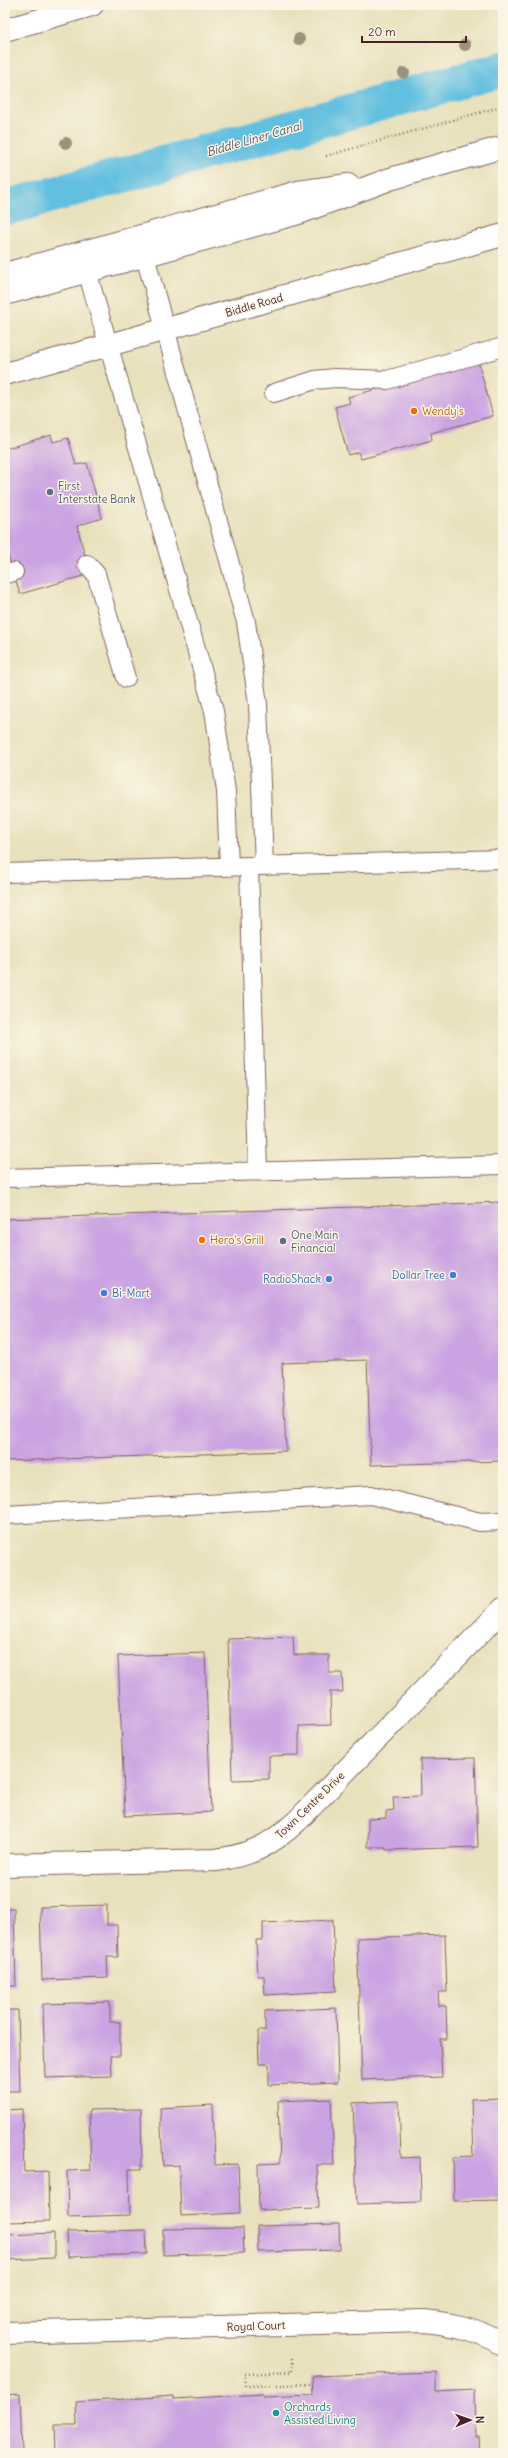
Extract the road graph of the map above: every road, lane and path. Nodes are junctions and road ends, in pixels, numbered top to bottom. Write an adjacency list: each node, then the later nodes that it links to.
1 (92, 5): 2 (main road)
2 (5, 30)
3 (503, 147): 4 (main road)
4 (390, 179): 6 (main road); 8 (main road)
5 (503, 235): 10 (main road, Biddle Road)
6 (145, 256): 7 (main road); 10 (lane)
7 (87, 271): 9 (main road); 11 (lane)
8 (5, 274)
9 (5, 294)
10 (165, 329): 11 (main road, Biddle Road); 18 (lane)
11 (108, 345): 13 (main road, Biddle Road); 19 (lane)
12 (503, 347): 14 (lane)
13 (5, 374)
14 (274, 393)
15 (87, 564): 16 (lane)
16 (126, 678)
17 (503, 859): 18 (lane)
18 (257, 866): 19 (lane); 22 (lane)
19 (229, 867): 20 (lane)
20 (5, 873)
21 (503, 1165): 22 (lane)
22 (258, 1172): 23 (lane)
23 (5, 1178)
24 (5, 1515): 25 (lane)
25 (503, 1521)
26 (503, 1609): 27 (main road, Town Centre Drive)
27 (5, 1865)
28 (5, 2333): 29 (main road, Royal Court)
29 (503, 2344)
30 (292, 2358): 31 (path)
31 (312, 2384)

